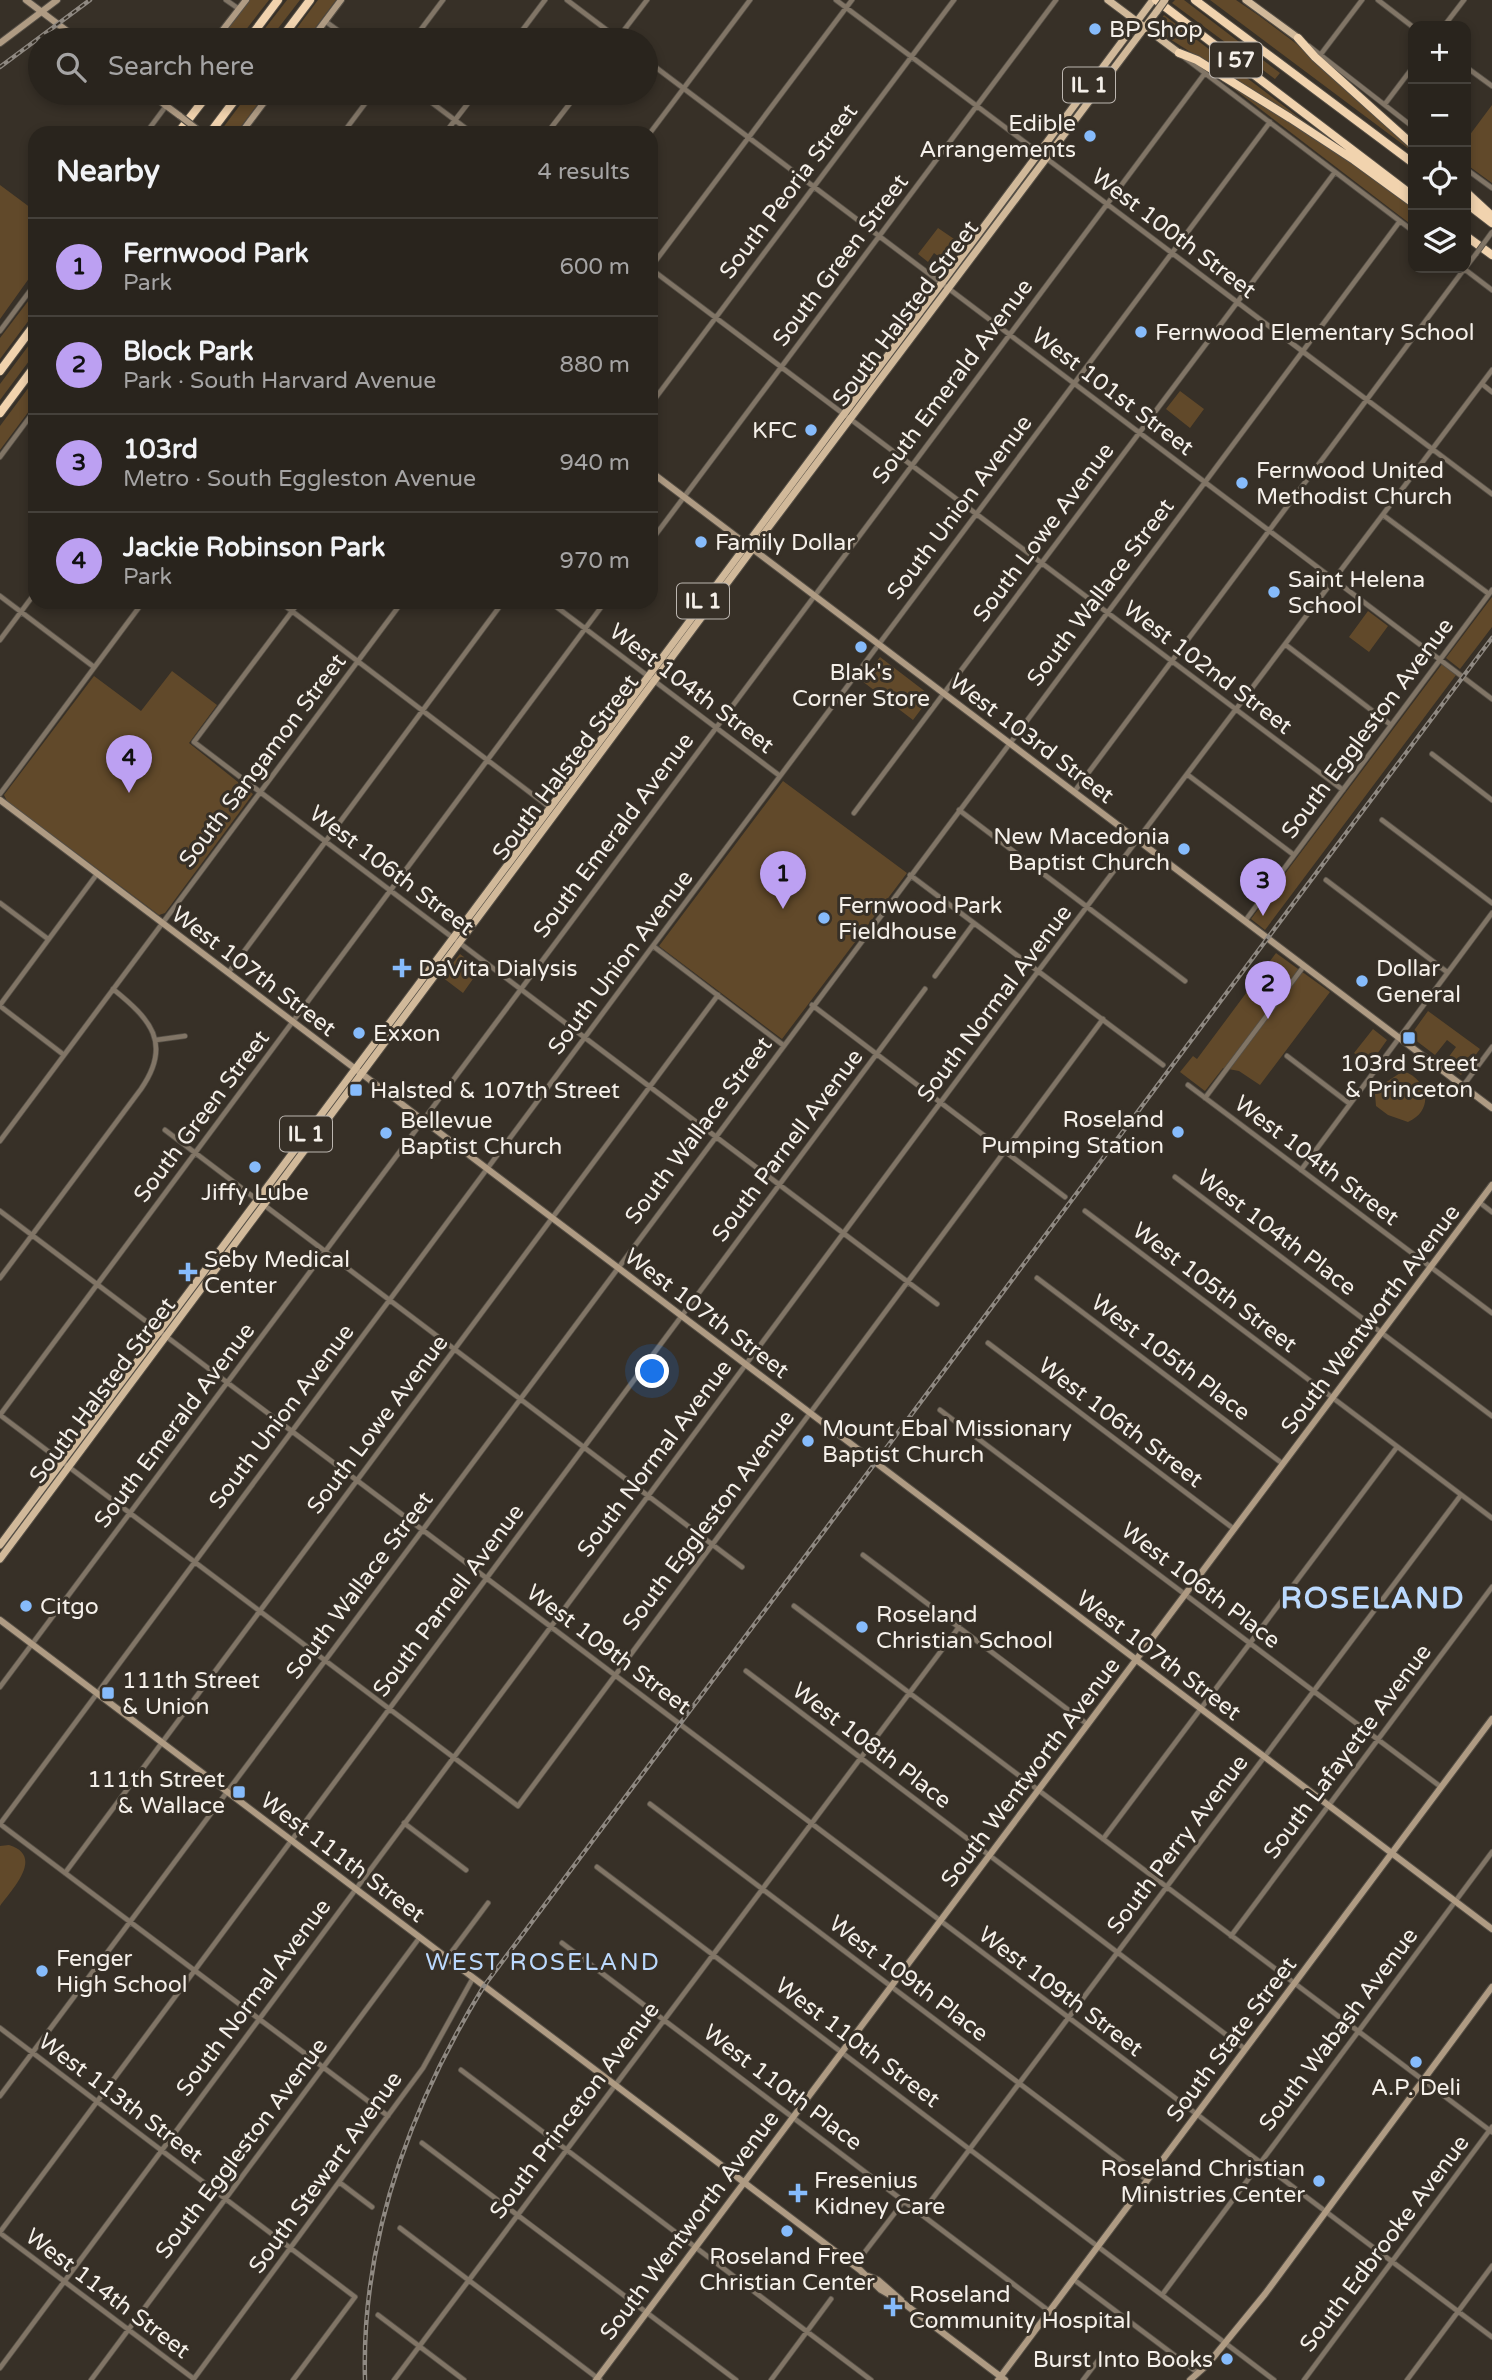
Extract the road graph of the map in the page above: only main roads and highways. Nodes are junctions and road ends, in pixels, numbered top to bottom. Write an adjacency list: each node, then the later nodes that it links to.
1 (278, 0): 11 (highway)
2 (310, 0): 12 (highway)
3 (1108, 0): 9 (main road)
4 (1165, 0): 10 (main road, South Halsted Street / IL 1, bridge)
5 (1195, 0): 21 (highway, I 57)
6 (1246, 0): 8 (main road)
7 (1152, 2): 9 (main road, South Halsted Street / IL 1); 22 (highway, I 57)
8 (1257, 4): 13 (main road)
9 (1136, 21): 10 (main road); 20 (main road, South Halsted Street / IL 1)
10 (1145, 27): 14 (main road); 20 (main road, South Halsted Street / IL 1)
11 (257, 28)
12 (289, 28)
13 (1298, 38): 19 (highway)
14 (1179, 53): 24 (highway)
15 (200, 105): 17 (highway)
16 (231, 105): 18 (highway)
17 (183, 126)
18 (215, 126)
19 (1408, 141)
20 (1042, 155): 34 (main road, South Halsted Street / IL 1)
21 (1408, 159)
22 (1408, 192)
23 (1471, 197): 26 (highway)
24 (1408, 199)
25 (1471, 207): 27 (highway)
26 (1492, 216)
27 (1492, 223)
28 (1471, 240): 29 (highway)
29 (1492, 255)
30 (28, 333): 31 (highway)
31 (0, 371)
32 (28, 375): 33 (highway)
33 (0, 413)
34 (65, 1464): 35 (main road, South Halsted Street / IL 1); 36 (main road, South Halsted Street / IL 1)
35 (0, 1545)
36 (0, 1559)

